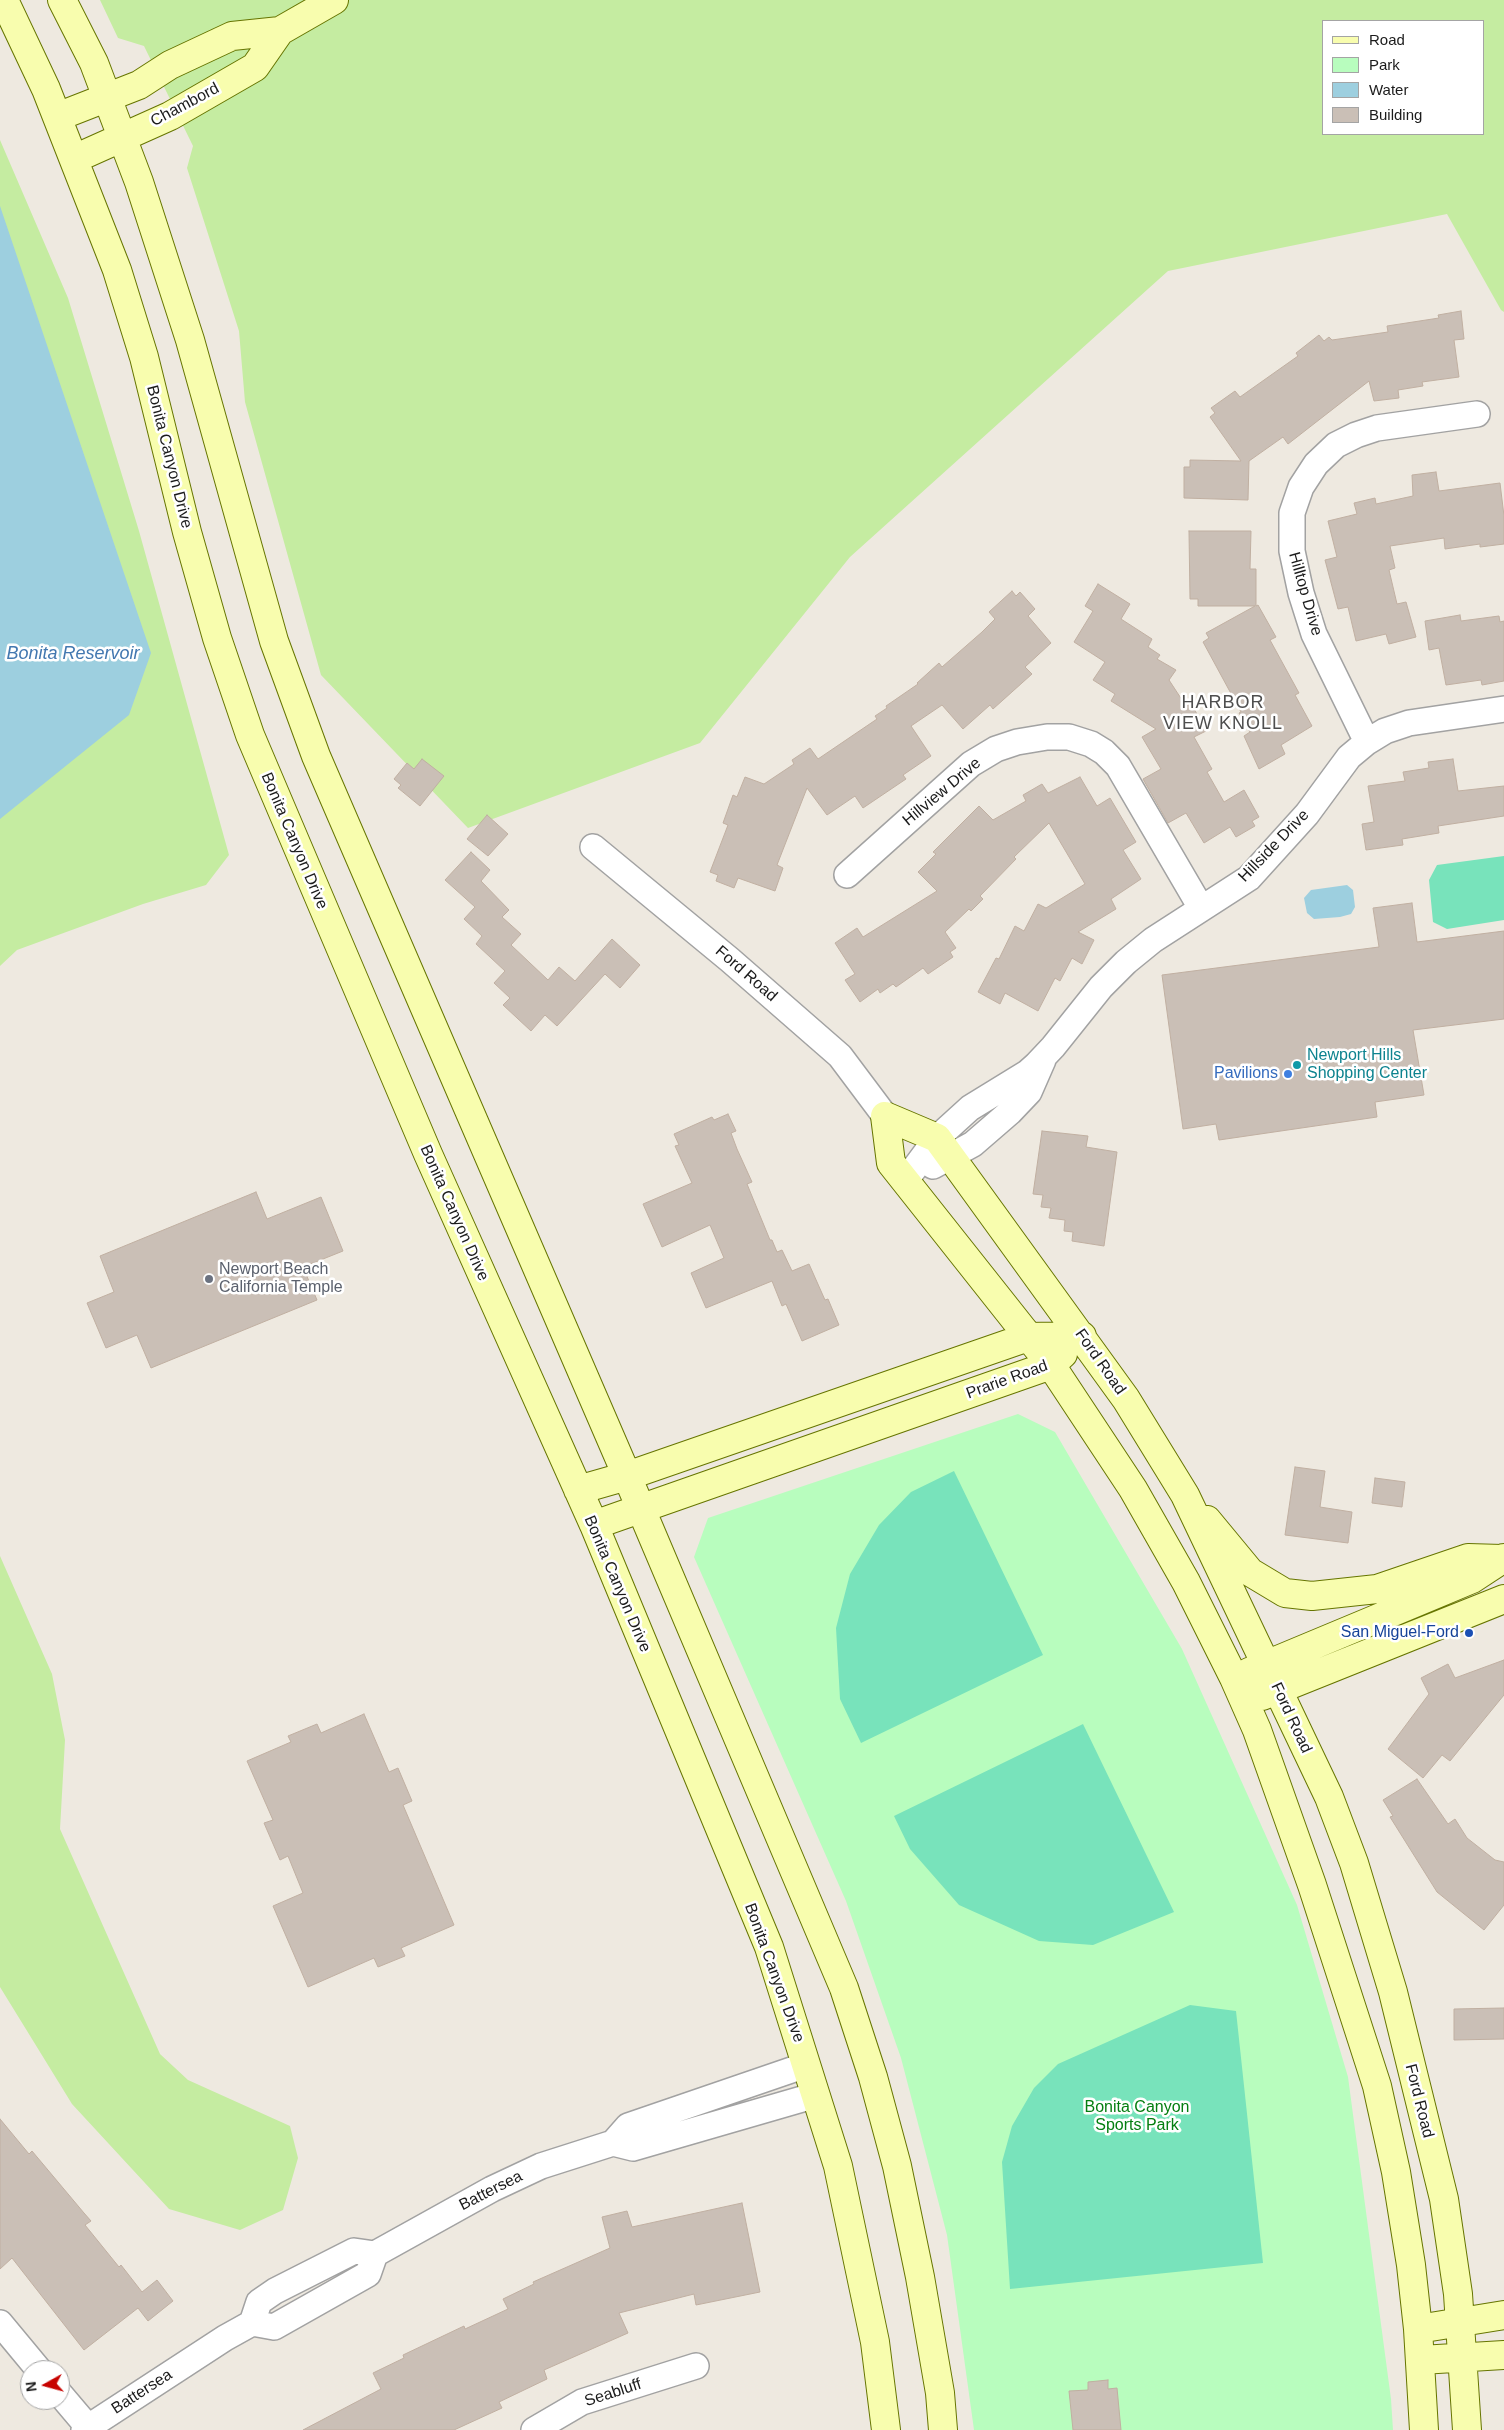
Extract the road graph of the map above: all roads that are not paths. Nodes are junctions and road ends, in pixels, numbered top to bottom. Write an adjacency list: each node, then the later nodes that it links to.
1 (4, 0): 6 (main road, Bonita Canyon Drive)
2 (62, 0): 5 (main road)
3 (334, 0): 4 (main road, Chambord)
4 (280, 31): 5 (main road, Chambord); 7 (main road, Chambord)
5 (108, 97): 6 (main road, Chambord); 7 (main road)
6 (57, 117): 8 (main road, Bonita Canyon Drive)
7 (122, 135): 8 (main road, Chambord); 21 (main road)
8 (74, 159): 22 (main road, Bonita Canyon Drive)
9 (1477, 414): 11 (street, Hilltop Drive)
10 (1504, 709): 11 (street, Hillside Drive)
11 (1366, 742): 14 (street, Hillside Drive)
12 (593, 847): 15 (street, Ford Road)
13 (848, 875): 14 (street, Hillview Drive)
14 (1202, 908): 16 (street, Hillside Drive)
15 (885, 1116): 16 (main road); 17 (main road, Ford Road)
16 (944, 1147): 17 (street, Hillside Drive); 18 (main road, Ford Road)
17 (905, 1181): 19 (main road, Ford Road)
18 (1082, 1336): 19 (main road, Prarie Road); 20 (main road, Prarie Road); 23 (main road, Ford Road)
19 (1028, 1337): 20 (main road, Ford Road); 21 (main road, Prarie Road)
20 (1052, 1366): 24 (main road, Prarie Road); 29 (main road, Ford Road)
21 (628, 1476): 22 (main road, Prarie Road); 24 (main road)
22 (578, 1490): 25 (main road, Bonita Canyon Drive)
23 (1185, 1495): 26 (main road); 28 (main road, Ford Road)
24 (642, 1510): 25 (main road, Prarie Road); 51 (main road)
25 (594, 1525): 31 (main road, Bonita Canyon Drive)
26 (1503, 1558): 28 (main road)
27 (1504, 1599): 28 (main road)
28 (1272, 1677): 29 (main road); 30 (main road); 38 (main road, Ford Road)
29 (1234, 1678): 30 (main road, Ford Road)
30 (1245, 1703): 41 (main road, Ford Road)
31 (806, 2065): 32 (main road, Bonita Canyon Drive); 33 (street, Battersea)
32 (816, 2095): 33 (street, Battersea); 50 (main road, Bonita Canyon Drive)
33 (613, 2143): 34 (street, Battersea)
34 (375, 2254): 35 (street); 36 (street)
35 (299, 2279): 36 (street); 40 (street)
36 (314, 2305): 40 (street)
37 (1504, 2315): 38 (main road)
38 (1460, 2322): 41 (main road); 43 (main road, Ford Road)
39 (0, 2323): 44 (street)
40 (252, 2323): 48 (street, Battersea)
41 (1418, 2329): 45 (main road, Ford Road)
42 (1504, 2355): 43 (main road)
43 (1462, 2358): 45 (main road); 53 (main road, Ford Road)
44 (31, 2360)
45 (1421, 2360): 52 (main road, Ford Road)
46 (696, 2366): 49 (street, Seabluff)
47 (70, 2407): 48 (street)
48 (86, 2429)
49 (534, 2430)
50 (886, 2430)
51 (943, 2430)
52 (1424, 2430)
53 (1467, 2430)

